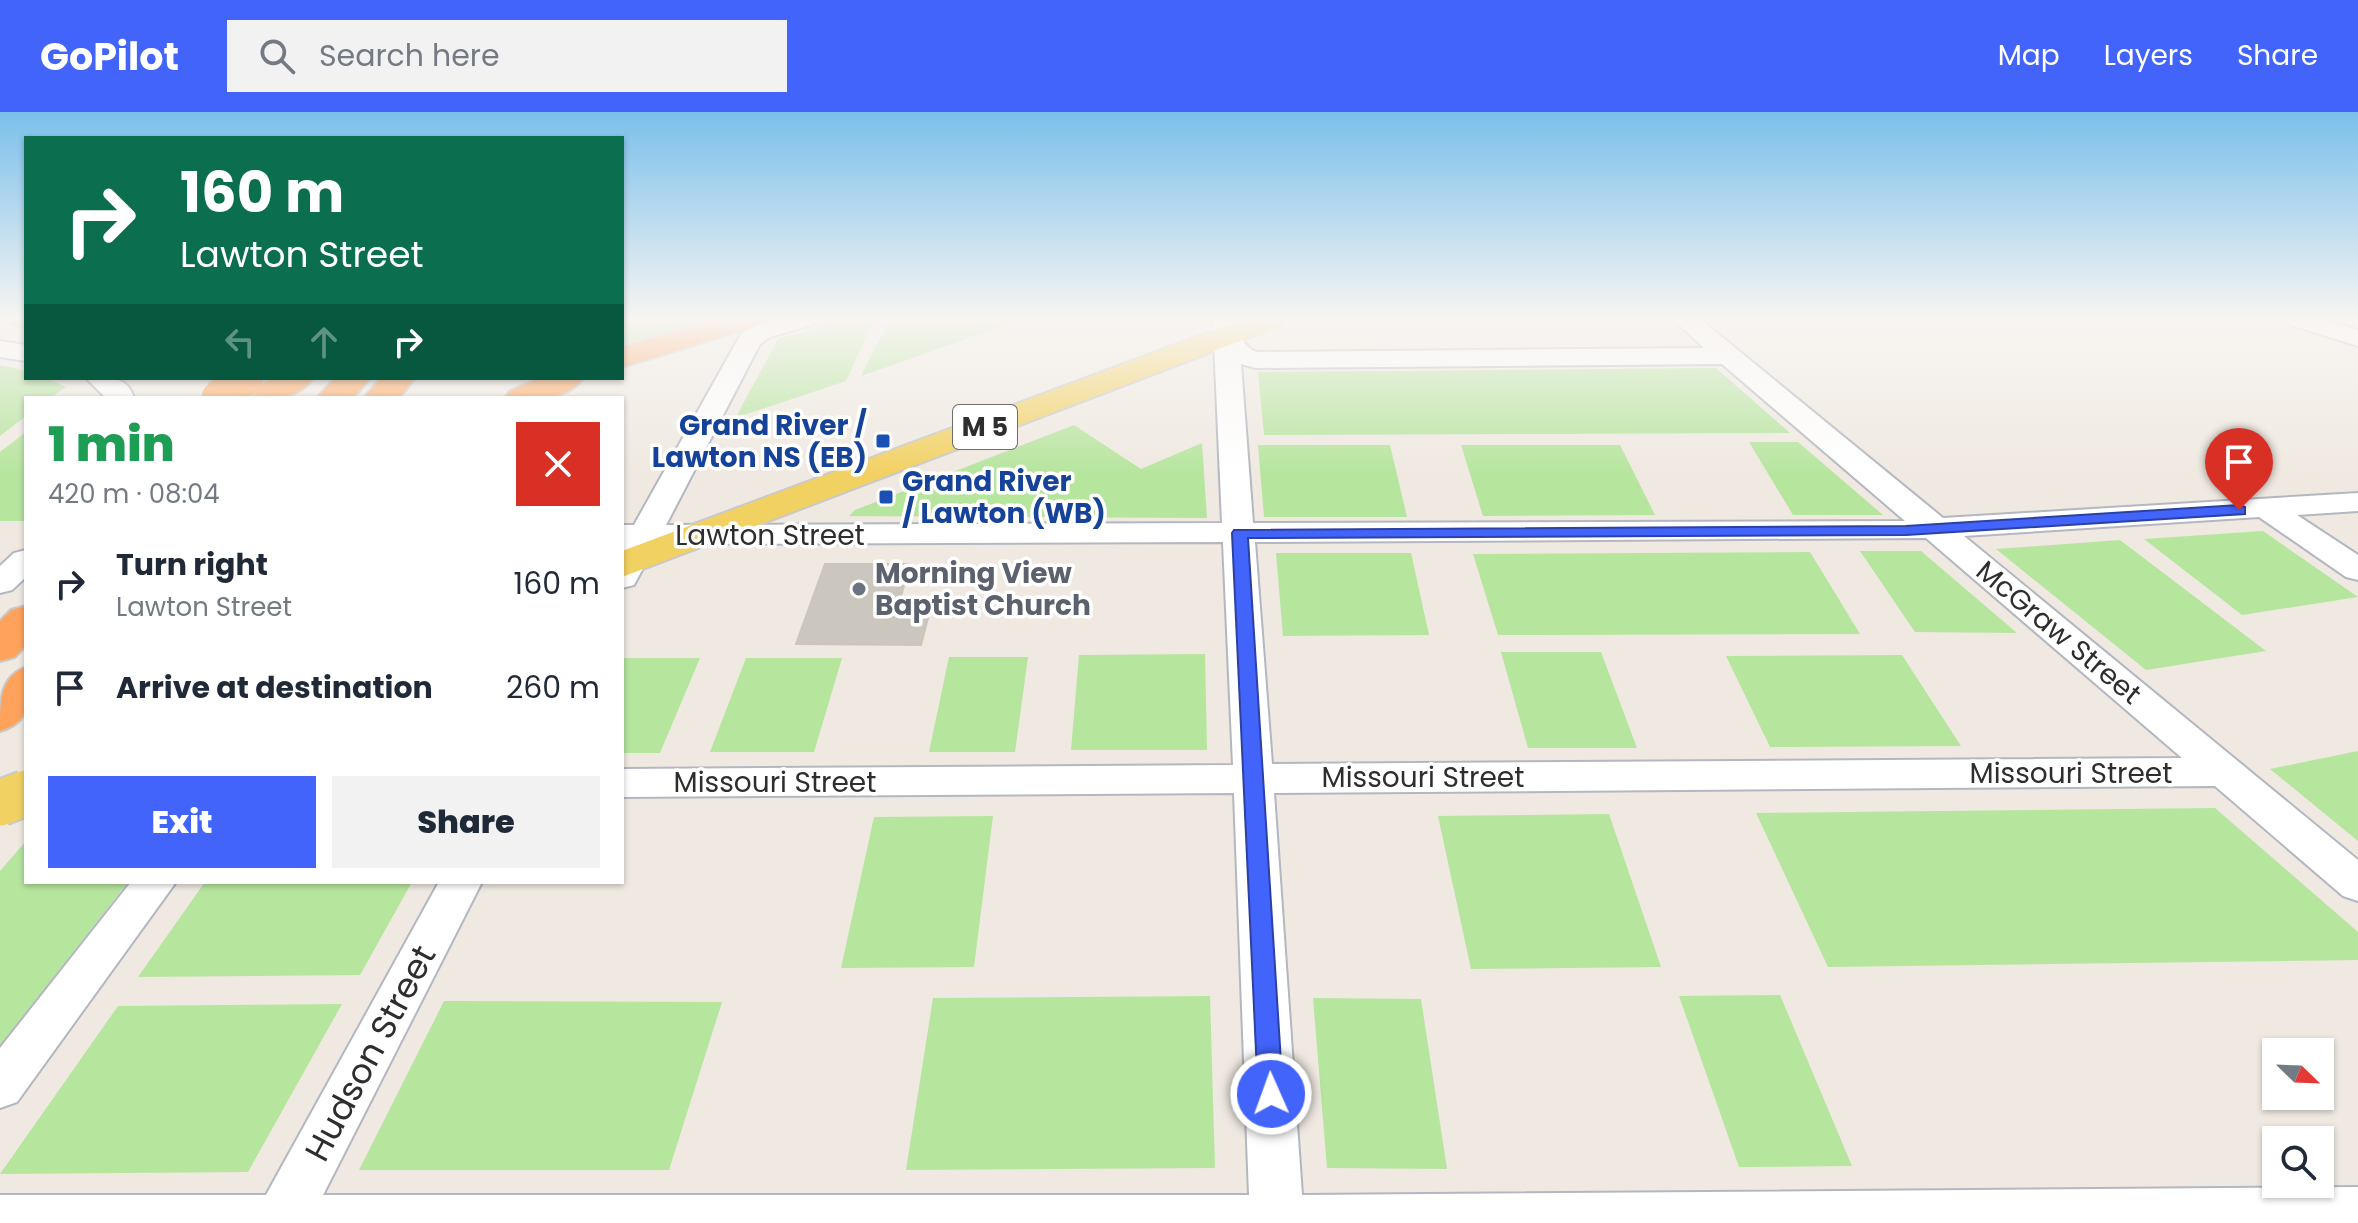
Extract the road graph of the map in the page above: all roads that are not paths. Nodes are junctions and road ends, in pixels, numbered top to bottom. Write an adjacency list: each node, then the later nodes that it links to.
1 (732, 371): 24 (street)
2 (1115, 371): 21 (main road, M 5)
3 (1229, 371): 20 (street)
4 (1748, 371): 19 (street, McGraw Street)
5 (102, 380): 11 (street)
6 (244, 380): 12 (highway, bridge)
7 (294, 380): 13 (highway)
8 (352, 380): 14 (highway)
9 (397, 380): 15 (highway)
10 (562, 380): 16 (highway)
11 (119, 396)
12 (224, 396)
13 (266, 396)
14 (336, 396)
15 (383, 396)
16 (526, 396)
17 (2358, 502): 18 (street, Lawton Street)
18 (2266, 508): 19 (street, Lawton Street); 26 (street)
19 (1937, 529): 20 (street, Lawton Street); 34 (street, McGraw Street)
20 (1240, 533): 21 (street, Lawton Street); 35 (street)
21 (699, 536): 24 (main road, M 5)
22 (0, 544): 23 (street)
23 (24, 544)
24 (629, 555)
25 (24, 562): 27 (street)
26 (2358, 570)
27 (0, 583)
28 (24, 621): 29 (highway)
29 (0, 647)
30 (24, 685): 31 (highway)
31 (0, 715)
32 (24, 716): 33 (highway)
33 (0, 740)
34 (2225, 772): 35 (street, Missouri Street); 43 (street, McGraw Street)
35 (1254, 778): 36 (street, Missouri Street); 48 (street)
36 (624, 783)
37 (24, 792): 39 (main road, bridge)
38 (24, 793): 40 (highway)
39 (0, 803)
40 (0, 816)
41 (153, 884): 44 (street)
42 (460, 884): 47 (street, Hudson Street)
43 (2358, 884)
44 (0, 1086)
45 (2358, 1213): 48 (street)
46 (0, 1221): 47 (street)
47 (281, 1221): 48 (street)
48 (1277, 1222)

